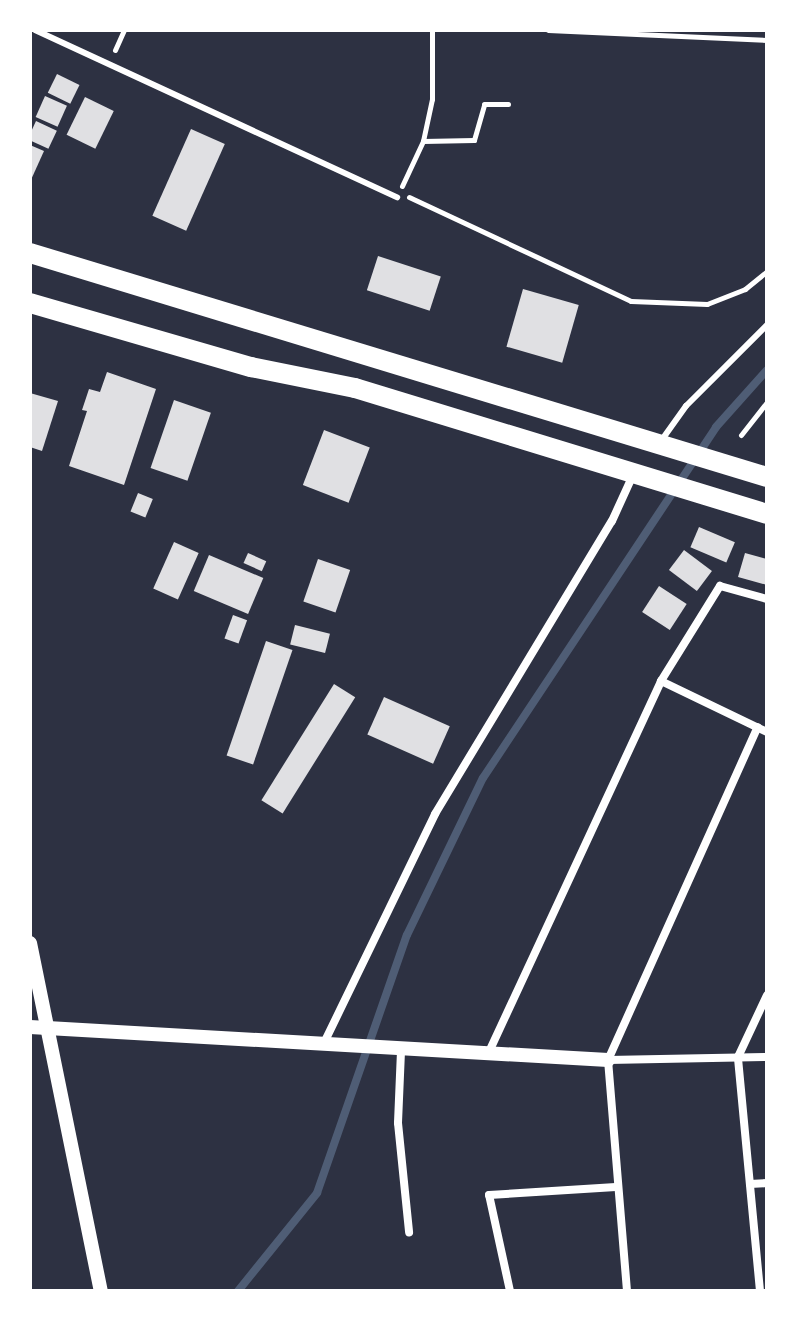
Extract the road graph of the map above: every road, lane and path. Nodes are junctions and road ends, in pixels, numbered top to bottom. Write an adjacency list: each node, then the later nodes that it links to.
1 (35, 30): 10 (lane)
2 (124, 30): 7 (path)
3 (432, 30): 9 (path)
4 (548, 30): 5 (path)
5 (628, 32): 6 (path)
6 (767, 40)
7 (115, 50)
8 (508, 104): 9 (path)
9 (423, 141): 12 (path)
10 (397, 197)
11 (30, 253): 17 (highway)
12 (767, 271)
13 (30, 303): 18 (highway)
14 (767, 325): 17 (lane)
15 (767, 402): 16 (path)
16 (741, 435)
17 (669, 447): 19 (highway)
18 (634, 474): 20 (highway); 28 (street)
19 (767, 477)
20 (767, 514)
21 (767, 599): 22 (street)
22 (661, 681): 23 (street); 30 (street)
23 (763, 729): 33 (street)
24 (30, 943): 27 (street)
25 (767, 995): 31 (street)
26 (30, 1027): 27 (street)
27 (47, 1028): 28 (street); 38 (street)
28 (323, 1045): 29 (street)
29 (401, 1051): 30 (street); 37 (street)
30 (488, 1055): 33 (street)
31 (738, 1057): 32 (street); 33 (street); 35 (street)
32 (767, 1057)
33 (608, 1060): 36 (street)
34 (767, 1183): 35 (street)
35 (750, 1184): 41 (street)
36 (616, 1187): 39 (street); 40 (street)
37 (409, 1232)
38 (101, 1291)
39 (510, 1291)
40 (627, 1291)
41 (760, 1291)

